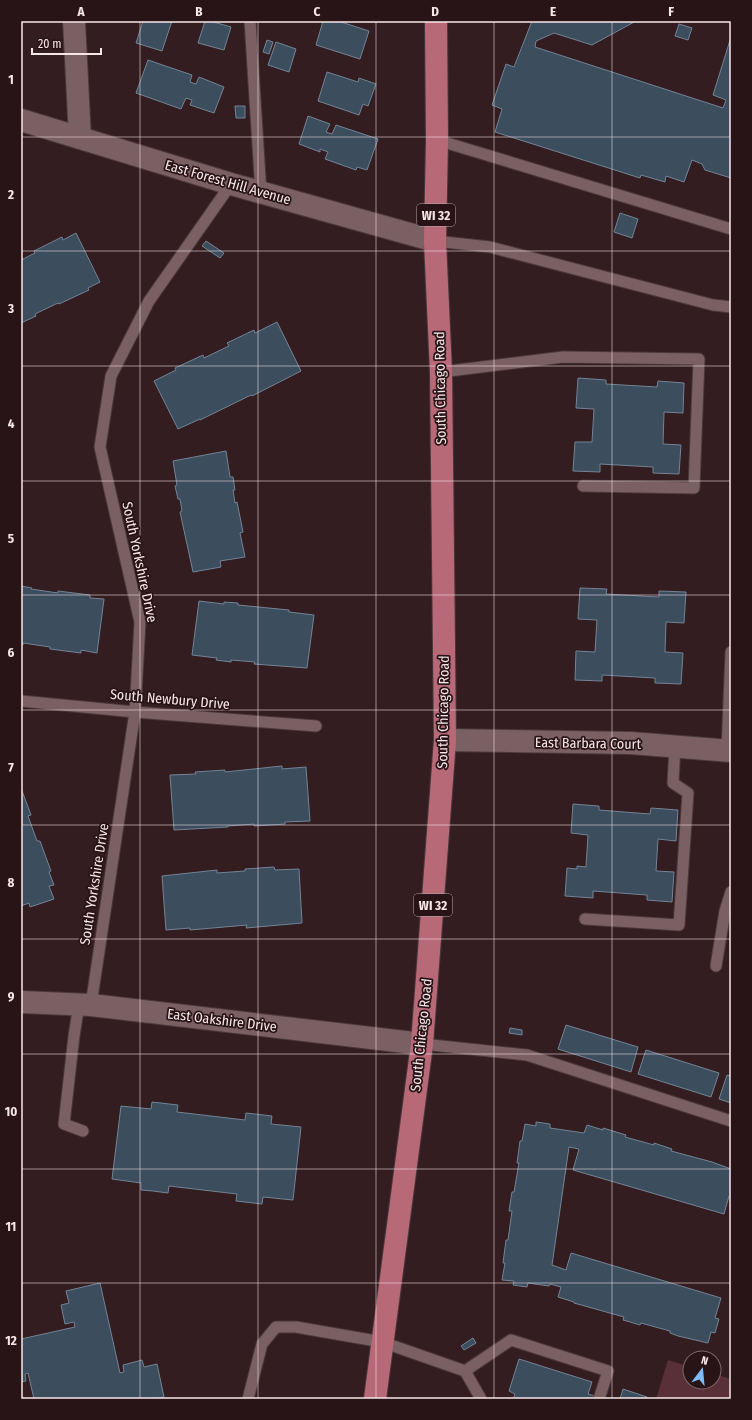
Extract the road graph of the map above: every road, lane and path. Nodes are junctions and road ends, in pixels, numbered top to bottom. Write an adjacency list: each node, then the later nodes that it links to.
1 (74, 21): 5 (street)
2 (250, 21): 8 (lane)
3 (436, 21): 6 (main road, South Chicago Road / WI 32)
4 (21, 120): 5 (street, East Forest Hill Avenue)
5 (80, 138): 7 (street, East Forest Hill Avenue)
6 (437, 140): 9 (lane); 10 (main road, South Chicago Road / WI 32)
7 (231, 184): 8 (street, East Forest Hill Avenue); 16 (lane, South Yorkshire Drive)
8 (261, 193): 10 (street, East Forest Hill Avenue)
9 (731, 229)
10 (435, 241): 11 (lane); 12 (main road, South Chicago Road / WI 32)
11 (731, 307)
12 (441, 372): 13 (lane); 18 (main road, South Chicago Road / WI 32)
13 (583, 486)
14 (731, 652): 20 (lane)
15 (21, 701): 16 (lane, South Newbury Drive)
16 (135, 712): 17 (lane, South Newbury Drive); 25 (lane, South Yorkshire Drive)
17 (316, 726)
18 (445, 740): 19 (street, East Barbara Court); 26 (main road, South Chicago Road / WI 32)
19 (675, 746): 20 (street, East Barbara Court); 22 (lane)
20 (729, 750)
21 (731, 892): 23 (lane)
22 (585, 919)
23 (716, 966)
24 (21, 1002): 25 (street, East Oakshire Drive)
25 (85, 1005): 26 (street, East Oakshire Drive); 28 (lane, South Yorkshire Drive)
26 (422, 1044): 27 (lane); 29 (main road, South Chicago Road / WI 32)
27 (731, 1120)
28 (83, 1131)
29 (382, 1342): 30 (lane); 31 (lane); 32 (main road, South Chicago Road / WI 32)
30 (464, 1371): 33 (lane); 34 (lane)
31 (248, 1399)
32 (375, 1399)
33 (481, 1399)
34 (599, 1399)

